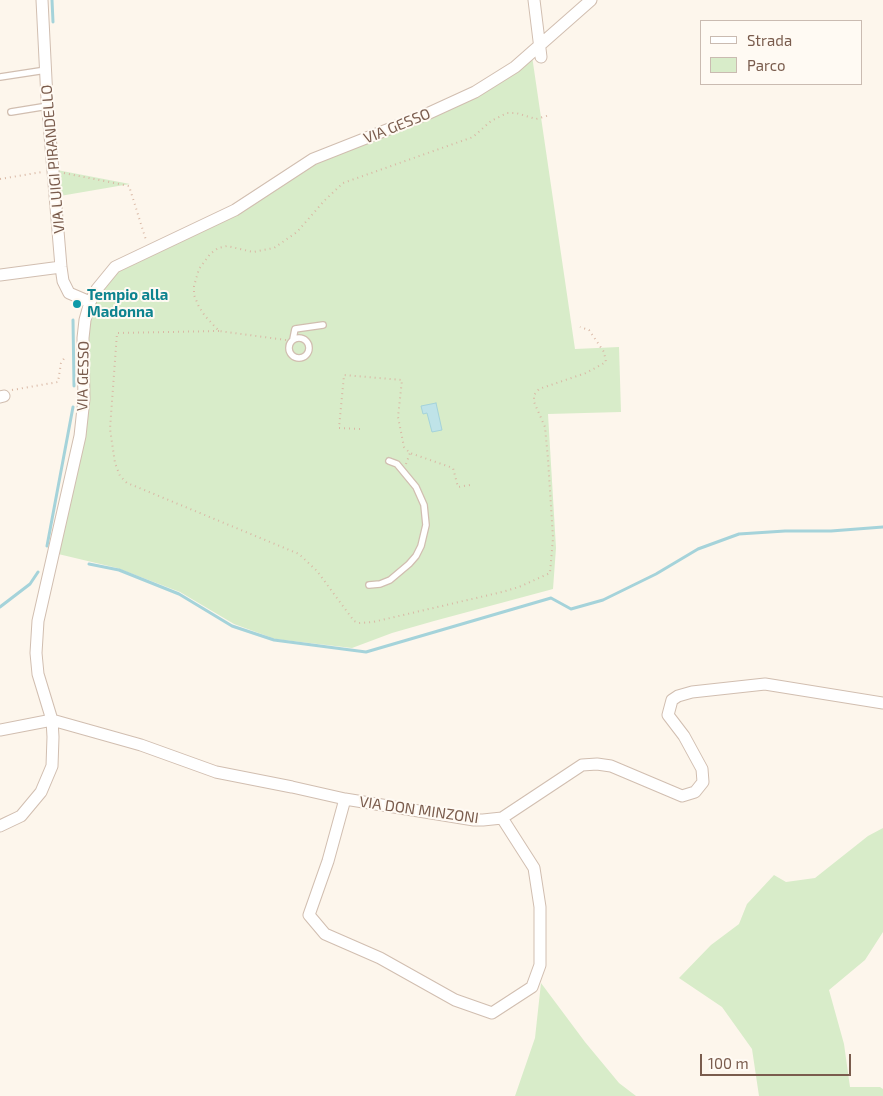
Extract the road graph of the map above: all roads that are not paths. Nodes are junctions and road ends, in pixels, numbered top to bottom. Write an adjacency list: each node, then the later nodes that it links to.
1 (42, 0): 6 (street, VIA LUIGI PIRANDELLO)
2 (534, 0): 4 (street)
3 (591, 0): 4 (street, VIA GESSO)
4 (540, 45): 5 (street); 12 (street, VIA GESSO)
5 (541, 57)
6 (46, 70): 7 (lane); 8 (street, VIA LUIGI PIRANDELLO)
7 (0, 77)
8 (48, 106): 9 (lane); 10 (street, VIA LUIGI PIRANDELLO)
9 (11, 112)
10 (61, 267): 11 (street); 12 (street, VIA LUIGI PIRANDELLO)
11 (0, 275)
12 (90, 302): 18 (street, VIA GESSO)
13 (323, 325): 14 (lane)
14 (292, 340)
15 (389, 461): 16 (lane)
16 (369, 585)
17 (883, 703): 21 (street, VIA DON MINZONI)
18 (52, 720): 19 (street); 20 (street, VIA DON MINZONI); 22 (street, VIA GESSO)
19 (0, 730)
20 (345, 799): 21 (street, VIA DON MINZONI); 21 (street)
21 (502, 818)
22 (0, 826)

